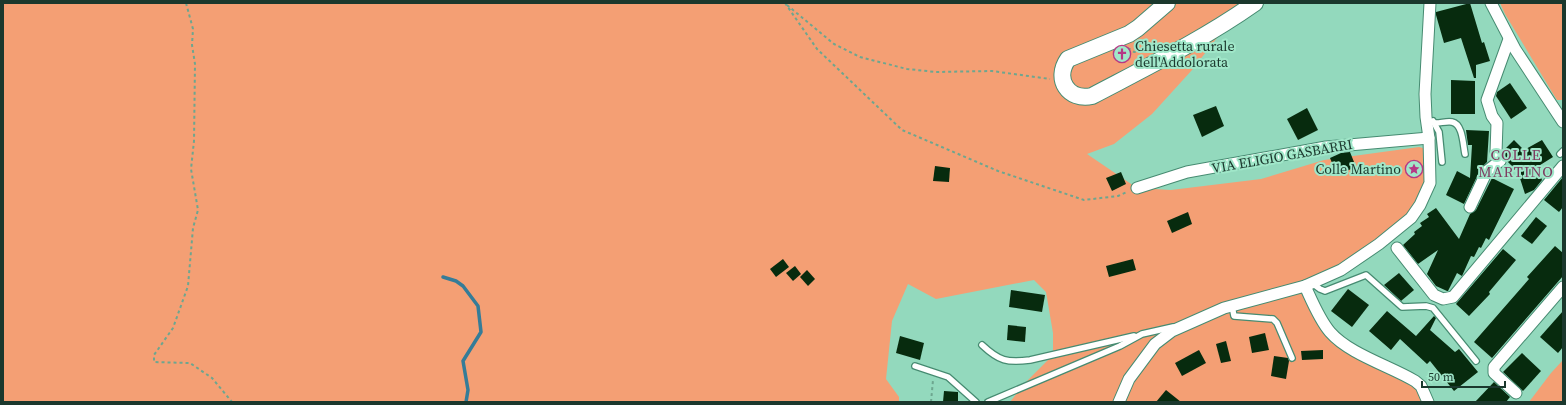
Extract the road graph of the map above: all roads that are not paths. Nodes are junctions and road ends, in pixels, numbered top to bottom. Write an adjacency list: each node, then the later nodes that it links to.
1 (1167, 3): 2 (street)
2 (1255, 3)
3 (1430, 3): 6 (street)
4 (1492, 4): 5 (street)
5 (1509, 39): 7 (street); 13 (street)
6 (1431, 120): 8 (street); 9 (lane); 10 (lane)
7 (1563, 122)
8 (1429, 138): 12 (street, VIA ELIGIO GASBARRI); 15 (street)
9 (1464, 154)
10 (1442, 162)
11 (1563, 166): 14 (street)
12 (1137, 188)
13 (1470, 207)
14 (1397, 248)
15 (1308, 285): 17 (street); 22 (lane); 28 (street)
16 (1563, 287): 24 (street)
17 (1232, 306): 18 (street); 21 (lane)
18 (1191, 323): 19 (lane); 27 (street)
19 (1142, 334): 20 (lane); 26 (lane)
20 (982, 345)
21 (1292, 358)
22 (1476, 361)
23 (914, 366): 25 (lane)
24 (1516, 393)
25 (976, 402)
26 (988, 402)
27 (1119, 402)
28 (1428, 402)

